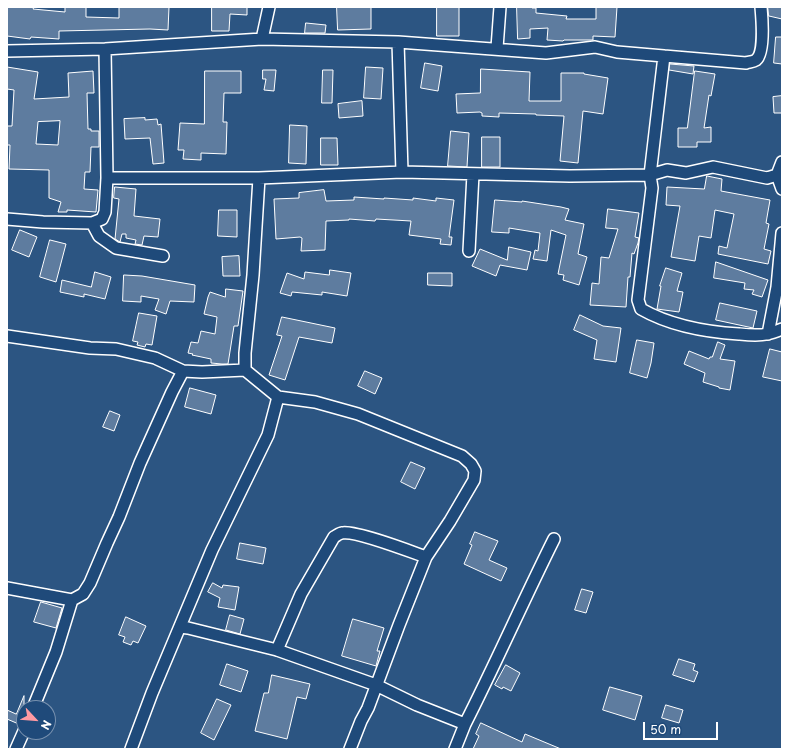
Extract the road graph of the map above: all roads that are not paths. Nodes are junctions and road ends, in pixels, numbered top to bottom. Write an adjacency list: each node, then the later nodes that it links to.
1 (269, 7): 4 (street)
2 (500, 7): 6 (street)
3 (761, 7): 9 (street)
4 (262, 39): 5 (street); 7 (street)
5 (398, 42): 6 (street); 11 (street)
6 (497, 48): 9 (street)
7 (104, 49): 8 (street); 15 (street)
8 (7, 51)
9 (664, 56): 14 (street)
10 (782, 162): 13 (street)
11 (402, 172): 12 (street); 16 (street)
12 (473, 174): 14 (street); 21 (street)
13 (777, 175): 14 (street); 17 (street)
14 (650, 176): 24 (street)
15 (107, 178): 16 (street); 19 (street)
16 (259, 178): 26 (street)
17 (782, 189)
18 (7, 219): 19 (street)
19 (92, 223): 22 (street)
20 (782, 233): 24 (street)
21 (469, 251)
22 (163, 256)
23 (782, 329): 24 (street)
24 (768, 334)
25 (7, 336): 27 (street)
26 (245, 370): 27 (street); 28 (street)
27 (183, 371): 32 (street)
28 (278, 397): 30 (street); 33 (street)
29 (554, 540): 37 (street)
30 (426, 557): 34 (street); 35 (street)
31 (7, 588): 32 (street)
32 (72, 600): 36 (street)
33 (180, 627): 34 (street); 38 (street)
34 (277, 650): 35 (street)
35 (376, 685): 37 (street); 39 (street)
36 (36, 700)
37 (465, 724): 40 (street)
38 (131, 749)
39 (350, 749)
40 (455, 749)

